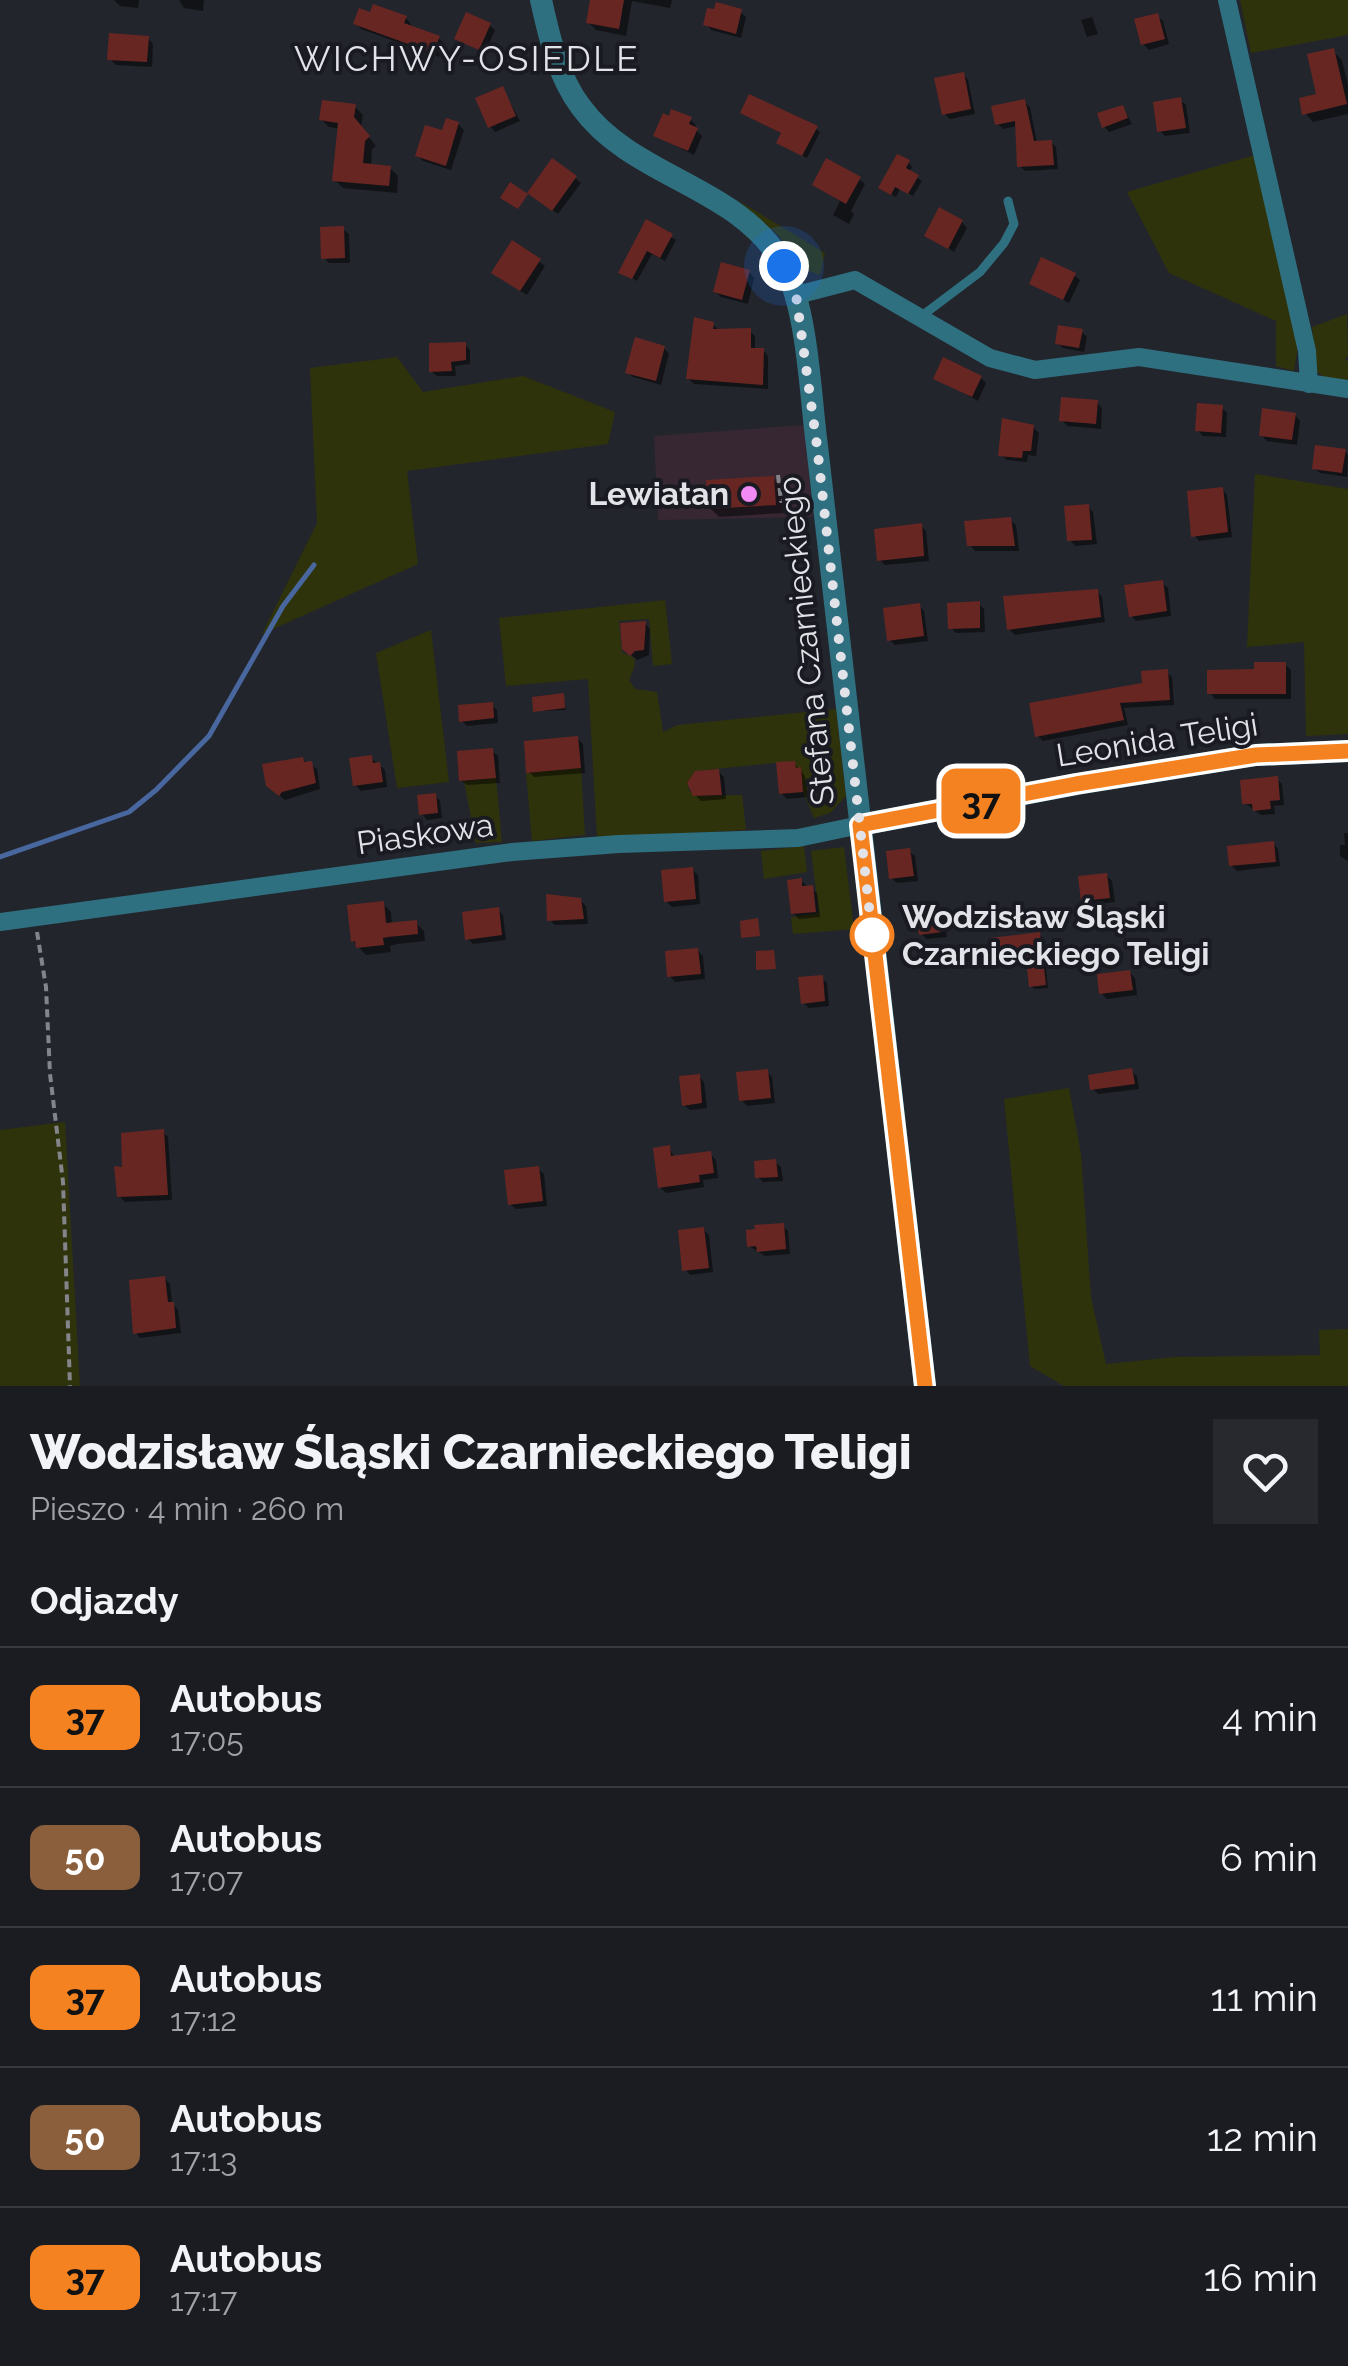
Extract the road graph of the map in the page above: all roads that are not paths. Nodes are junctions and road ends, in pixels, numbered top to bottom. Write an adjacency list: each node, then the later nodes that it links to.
1 (541, 0): 4 (street, Stefana Czarnieckiego)
2 (1227, 0): 6 (street)
3 (1008, 201): 5 (lane)
4 (796, 295): 5 (street); 9 (street, Stefana Czarnieckiego)
5 (919, 318): 6 (street)
6 (1309, 384): 7 (street)
7 (1348, 389)
8 (1348, 751): 9 (street, Leonida Teligi)
9 (860, 825): 10 (street, Piaskowa); 11 (street, Stefana Czarnieckiego)
10 (0, 922)
11 (924, 1386)

